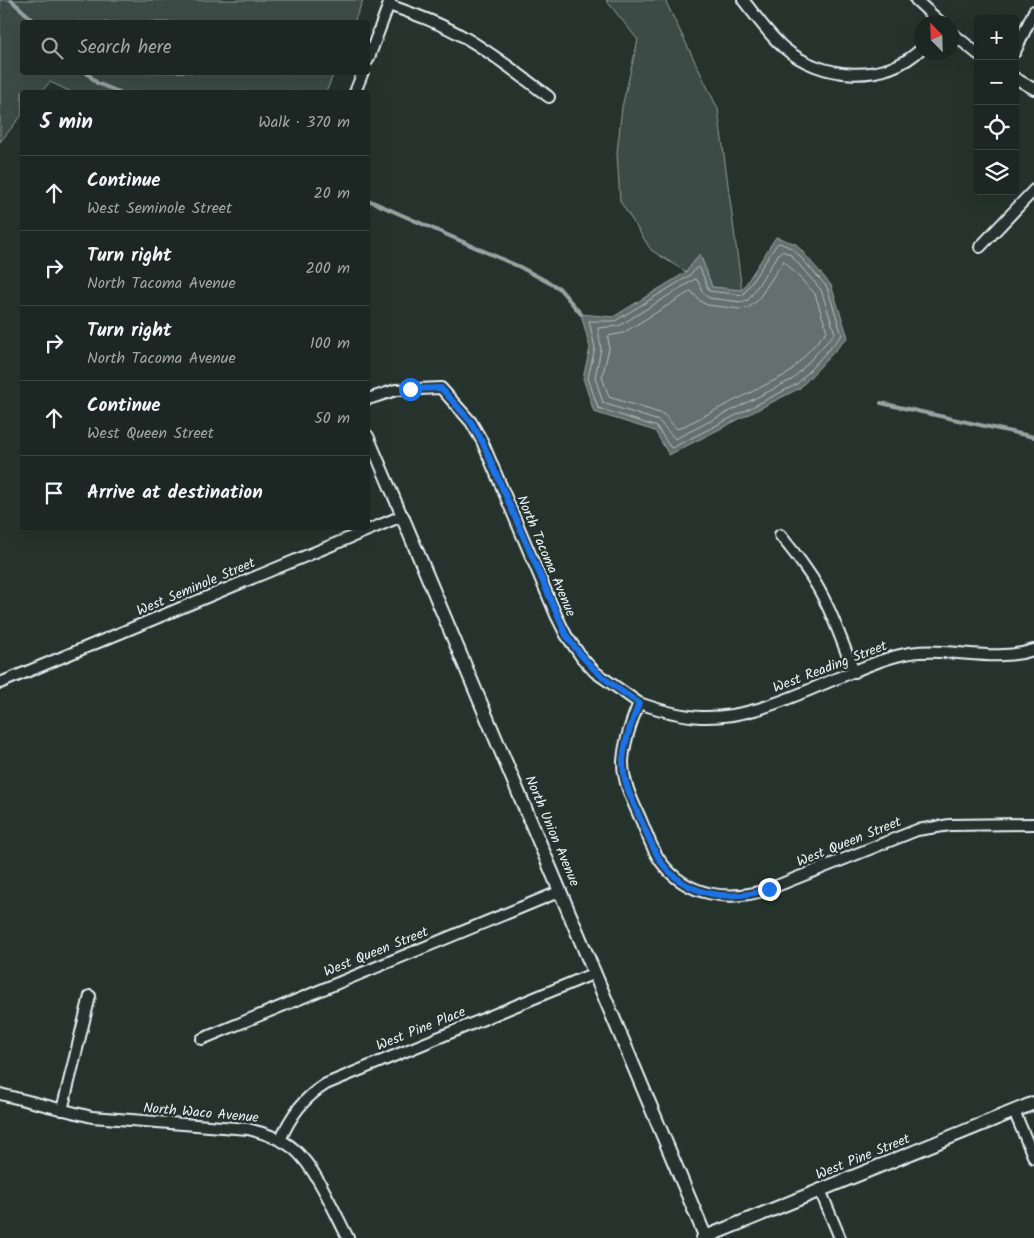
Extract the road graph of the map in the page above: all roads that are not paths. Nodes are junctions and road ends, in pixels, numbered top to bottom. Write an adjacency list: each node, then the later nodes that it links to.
1 (743, 0): 10 (street)
2 (916, 0): 5 (street)
3 (390, 3): 9 (street); 15 (street)
4 (1034, 11): 7 (street)
5 (932, 15)
6 (959, 39): 8 (street)
7 (1019, 43)
8 (974, 51)
9 (370, 55)
10 (914, 56)
11 (362, 75): 14 (street)
12 (1019, 80): 13 (street)
13 (1034, 89)
14 (356, 90)
15 (549, 97)
16 (1034, 190): 17 (street)
17 (980, 247)
18 (370, 398): 27 (street, North Tacoma Avenue)
19 (370, 441): 20 (street, North Union Avenue)
20 (402, 516): 21 (street, West Seminole Street); 29 (street, North Union Avenue)
21 (370, 529)
22 (368, 530): 26 (street, West Seminole Street)
23 (780, 534): 25 (street)
24 (1034, 650): 25 (street, West Reading Street)
25 (854, 672): 27 (street, West Reading Street)
26 (0, 683)
27 (639, 703): 28 (street, West Queen Street)
28 (1034, 824)
29 (561, 891): 30 (street, North Union Avenue); 32 (street, West Queen Street)
30 (595, 973): 37 (street, West Pine Place); 41 (street, North Union Avenue)
31 (90, 996): 35 (street)
32 (202, 1039)
33 (0, 1094): 35 (street, North Waco Avenue)
34 (1034, 1103): 36 (street, West Pine Street)
35 (62, 1110): 37 (street, North Waco Avenue)
36 (1014, 1111): 38 (street); 39 (street, West Pine Street)
37 (280, 1140): 40 (street, North Waco Avenue)
38 (1034, 1158)
39 (820, 1190): 41 (street, West Pine Street); 42 (street)
40 (348, 1238)
41 (705, 1238)
42 (840, 1238)

